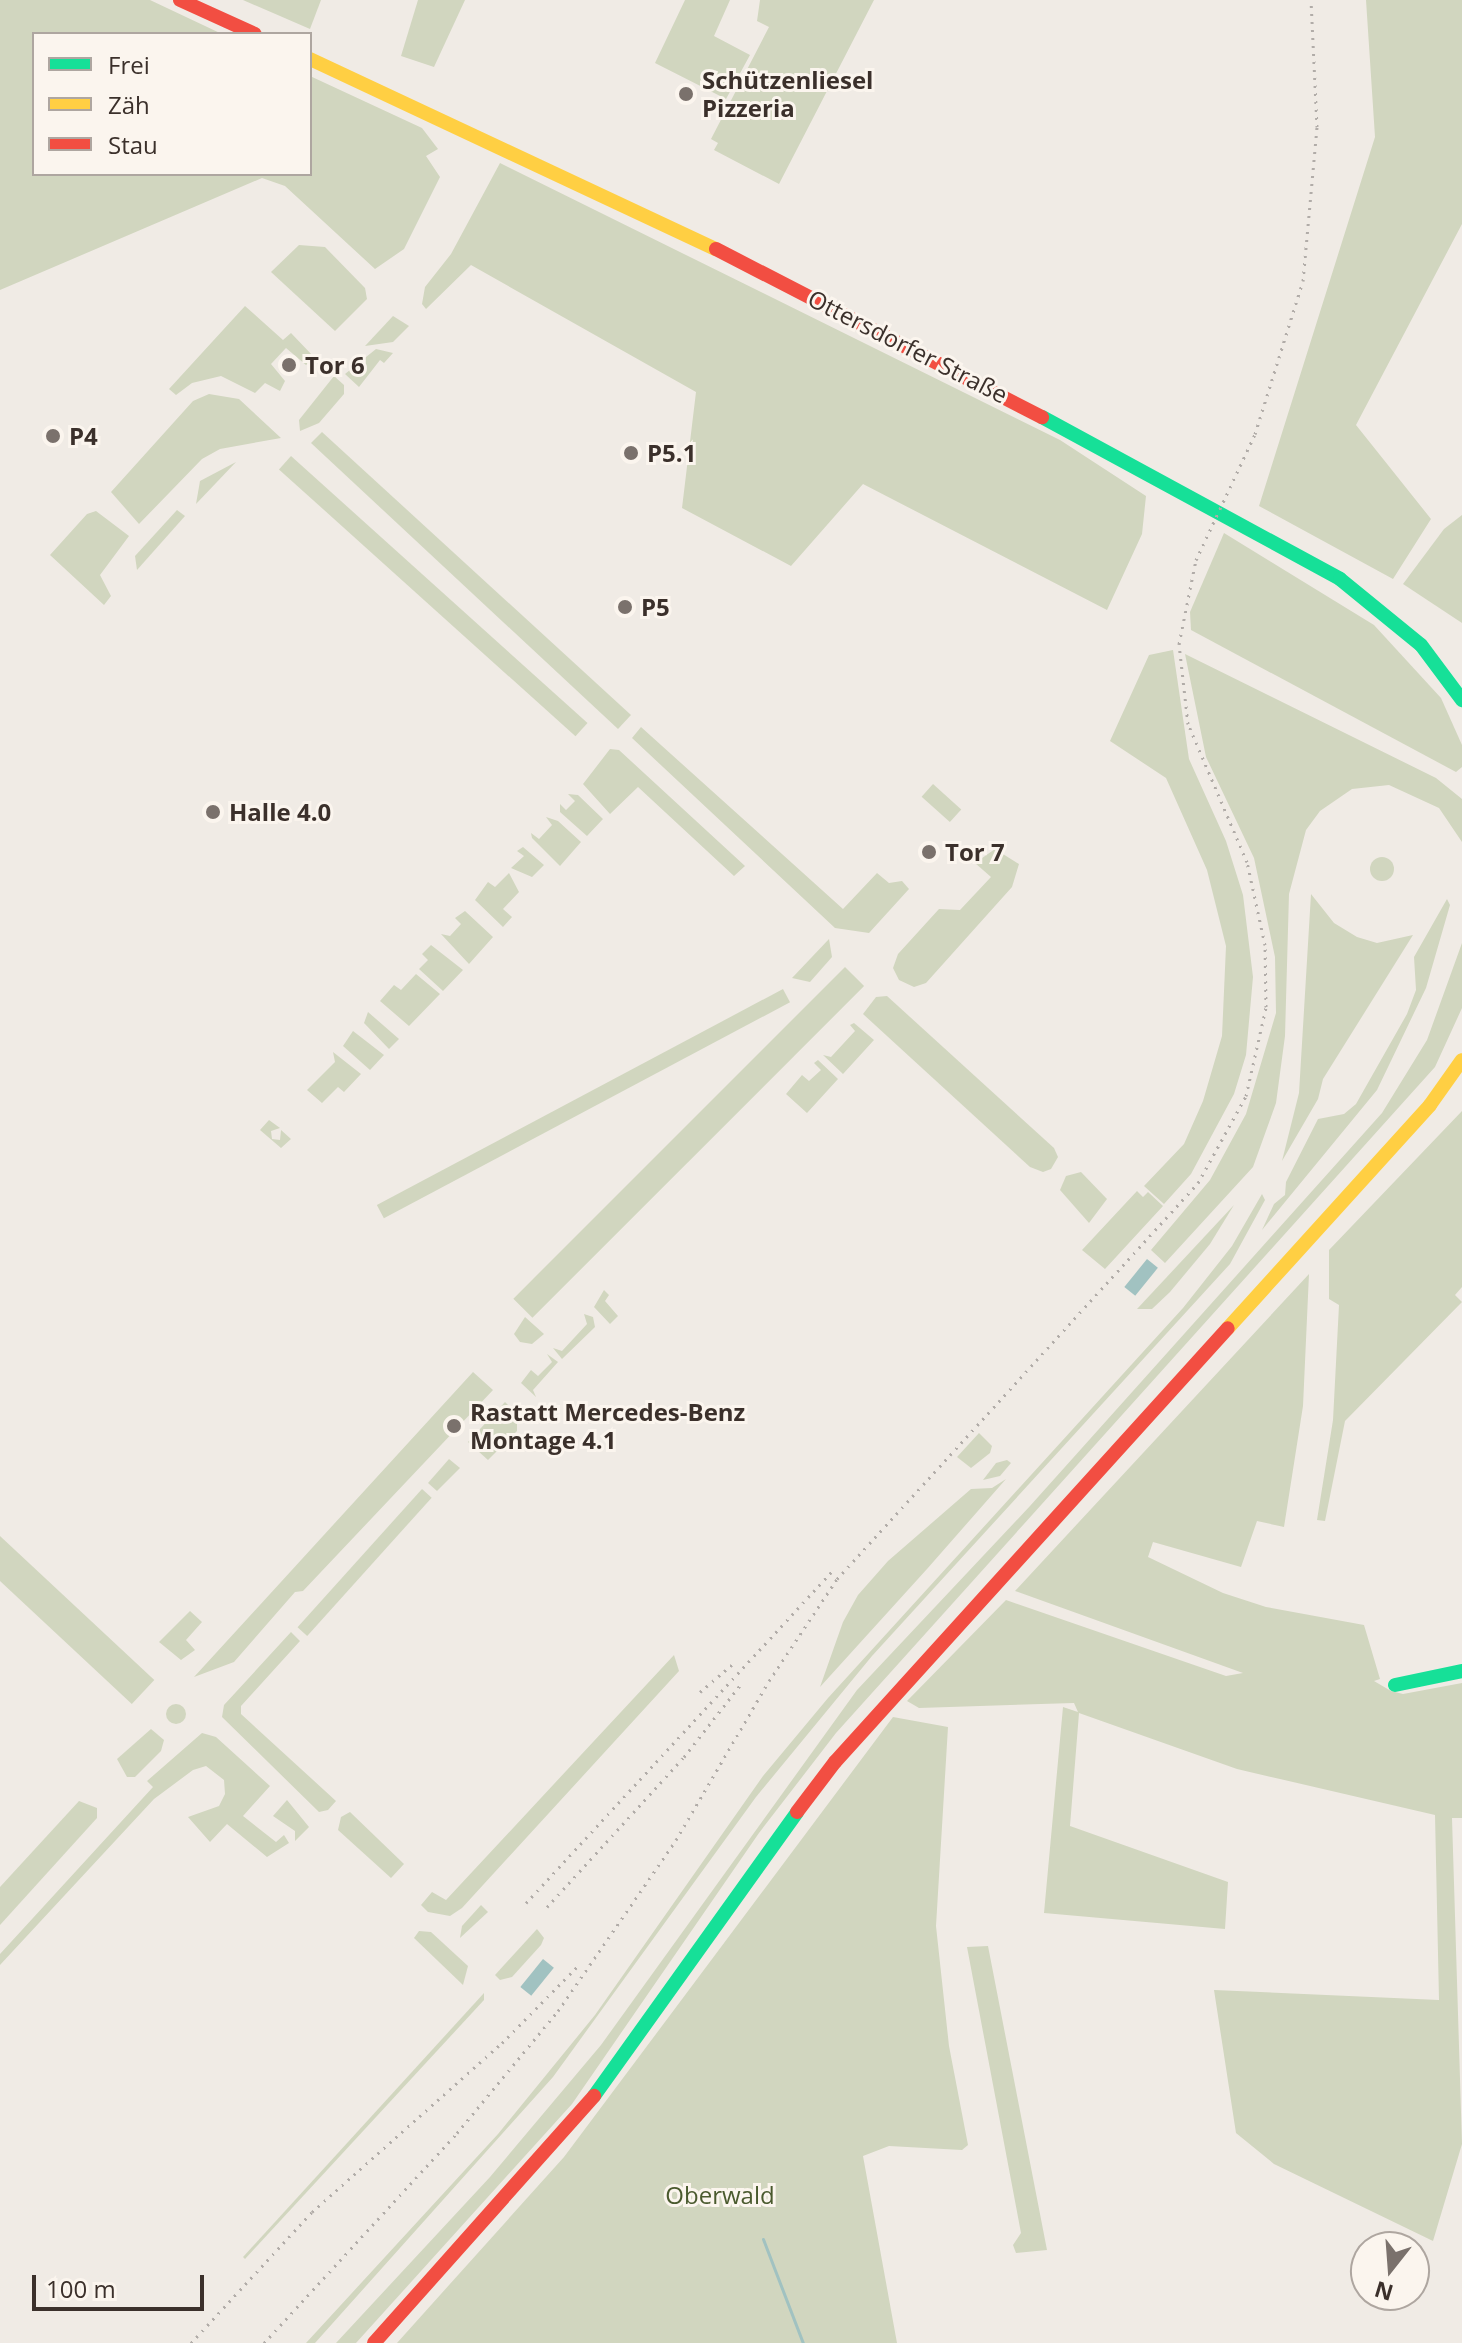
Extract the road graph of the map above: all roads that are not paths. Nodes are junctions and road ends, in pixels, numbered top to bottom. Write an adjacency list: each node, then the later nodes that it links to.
1 (180, 0): 2 (street)
2 (251, 32)
3 (312, 60): 4 (street, Ottersdorfer Straße)
4 (1462, 700)
5 (1462, 1060): 8 (street)
6 (1462, 1671): 7 (street)
7 (1395, 1685)
8 (374, 2343)

